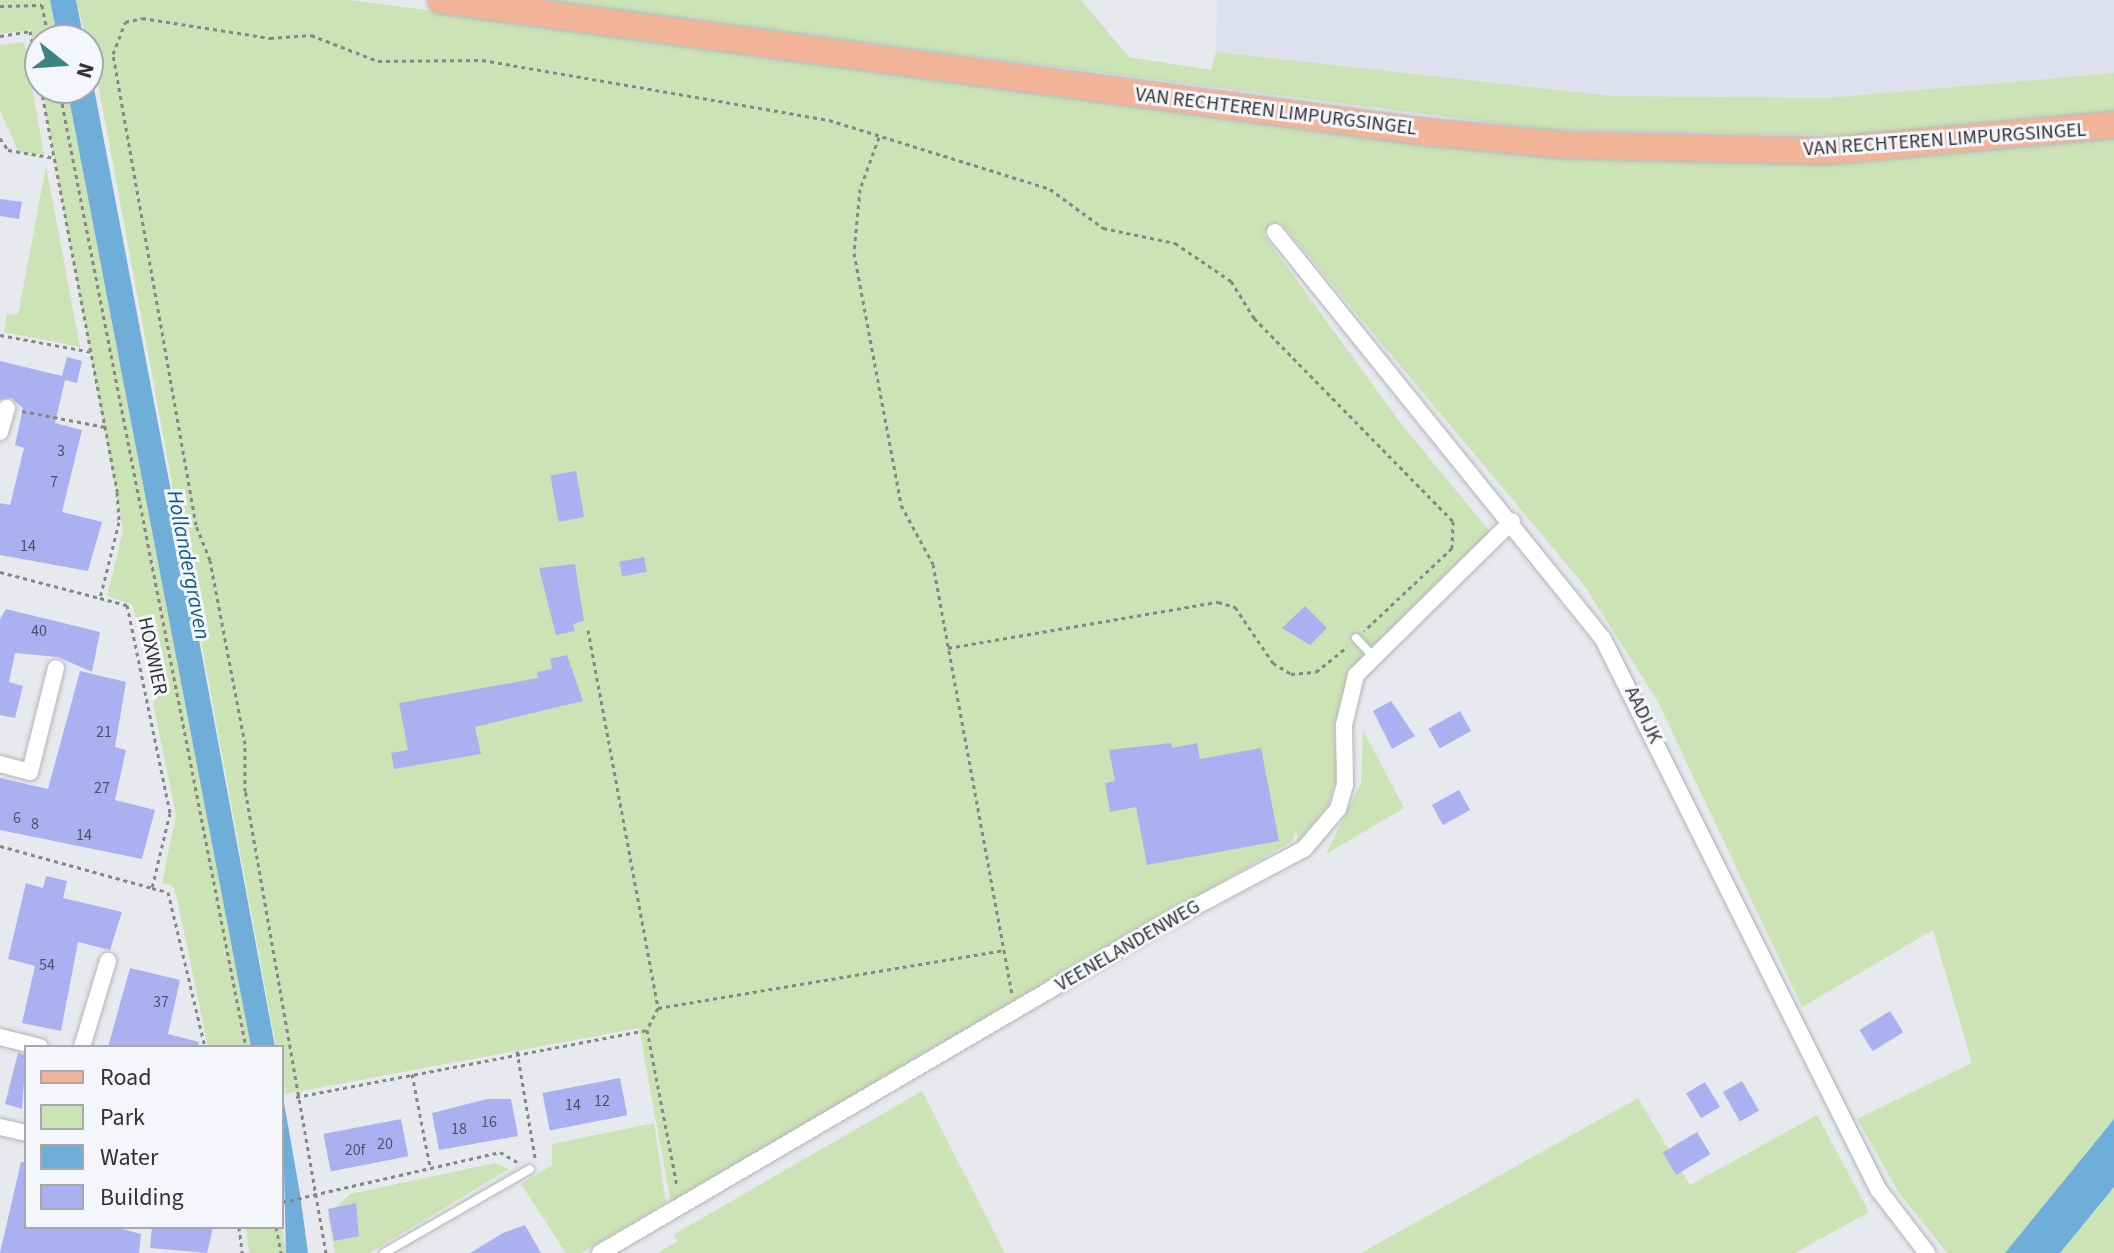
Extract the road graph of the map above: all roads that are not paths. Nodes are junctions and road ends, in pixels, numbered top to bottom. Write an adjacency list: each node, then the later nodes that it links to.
1 (441, 0): 2 (main road, VAN RECHTEREN LIMPURGSINGEL)
2 (2114, 125)
3 (1275, 232): 6 (street, AADIJK)
4 (7, 408): 5 (street)
5 (0, 432)
6 (1512, 521): 8 (street, VEENELANDENWEG); 20 (street, AADIJK)
7 (1356, 638): 8 (lane)
8 (1371, 654): 19 (street, VEENELANDENWEG)
9 (56, 668): 10 (street)
10 (0, 764)
11 (108, 961): 14 (street)
12 (0, 1037): 13 (street)
13 (32, 1045)
14 (83, 1045)
15 (0, 1127): 16 (street)
16 (24, 1133)
17 (530, 1169): 18 (lane)
18 (384, 1253)
19 (600, 1253)
20 (1927, 1253)

